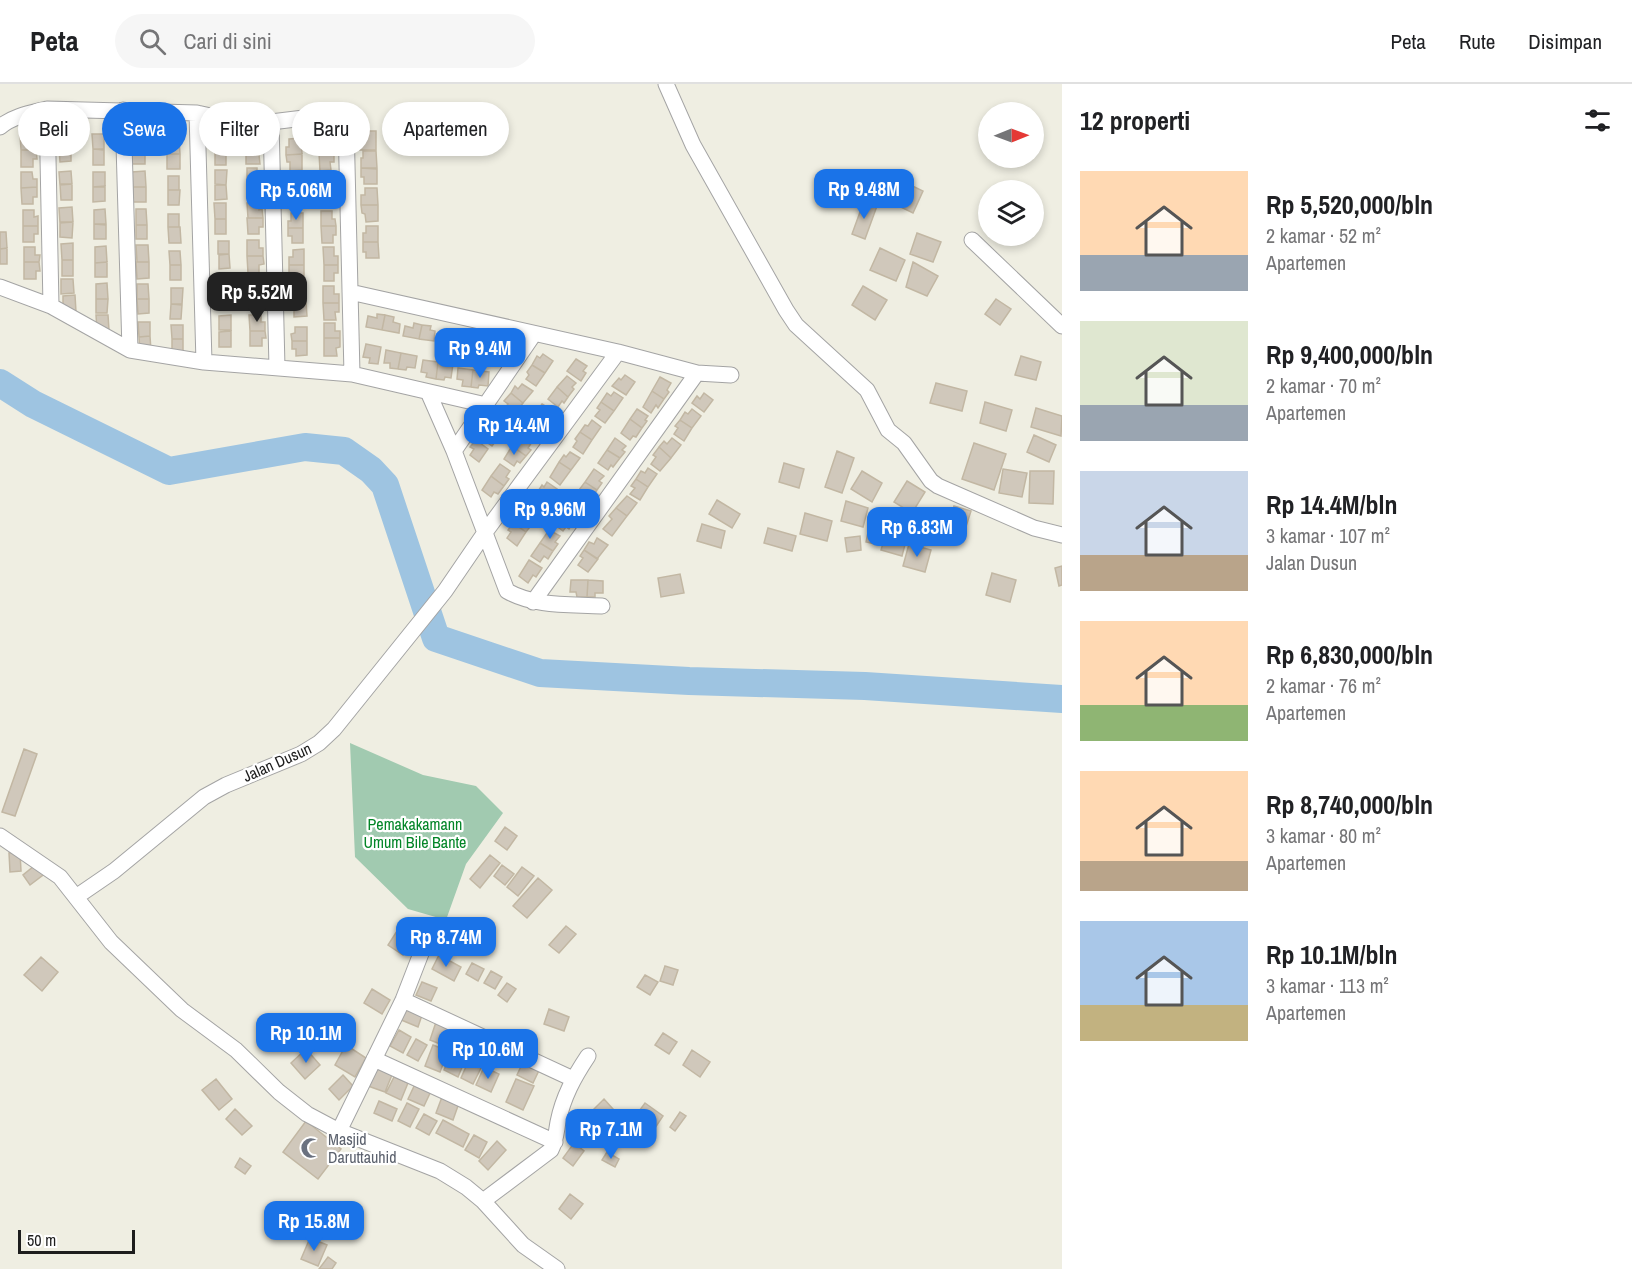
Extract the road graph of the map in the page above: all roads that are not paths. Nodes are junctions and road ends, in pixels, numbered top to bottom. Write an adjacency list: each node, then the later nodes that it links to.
1 (666, 84): 27 (street)
2 (187, 113): 3 (street)
3 (197, 113): 18 (street)
4 (18, 118): 6 (street)
5 (280, 121): 12 (street)
6 (0, 127)
7 (48, 156): 13 (street)
8 (124, 156): 16 (street)
9 (272, 156): 19 (street)
10 (972, 240): 14 (street)
11 (0, 287): 13 (street)
12 (350, 292): 15 (street); 21 (street)
13 (51, 306): 16 (street)
14 (1062, 326)
15 (534, 334): 17 (street); 24 (street)
16 (130, 350): 18 (street)
17 (618, 352): 20 (street); 26 (street, Jalan Dusun)
18 (204, 362): 19 (street)
19 (277, 367): 21 (street)
20 (697, 373): 22 (street); 28 (street)
21 (352, 374): 23 (street)
22 (731, 375)
23 (429, 394): 24 (street); 25 (street)
24 (486, 405): 25 (street)
25 (454, 451): 26 (street)
26 (486, 531): 28 (street); 31 (street, Jalan Dusun)
27 (1062, 535)
28 (533, 602): 29 (street)
29 (602, 606)
30 (0, 836): 31 (street)
31 (76, 897): 37 (street)
32 (426, 938): 33 (street)
33 (403, 1000): 35 (street); 36 (street)
34 (588, 1056): 36 (street)
35 (374, 1059): 37 (street); 38 (street)
36 (573, 1079): 38 (street)
37 (339, 1131): 39 (street)
38 (555, 1142): 39 (street)
39 (483, 1201): 40 (street)
40 (556, 1269)

